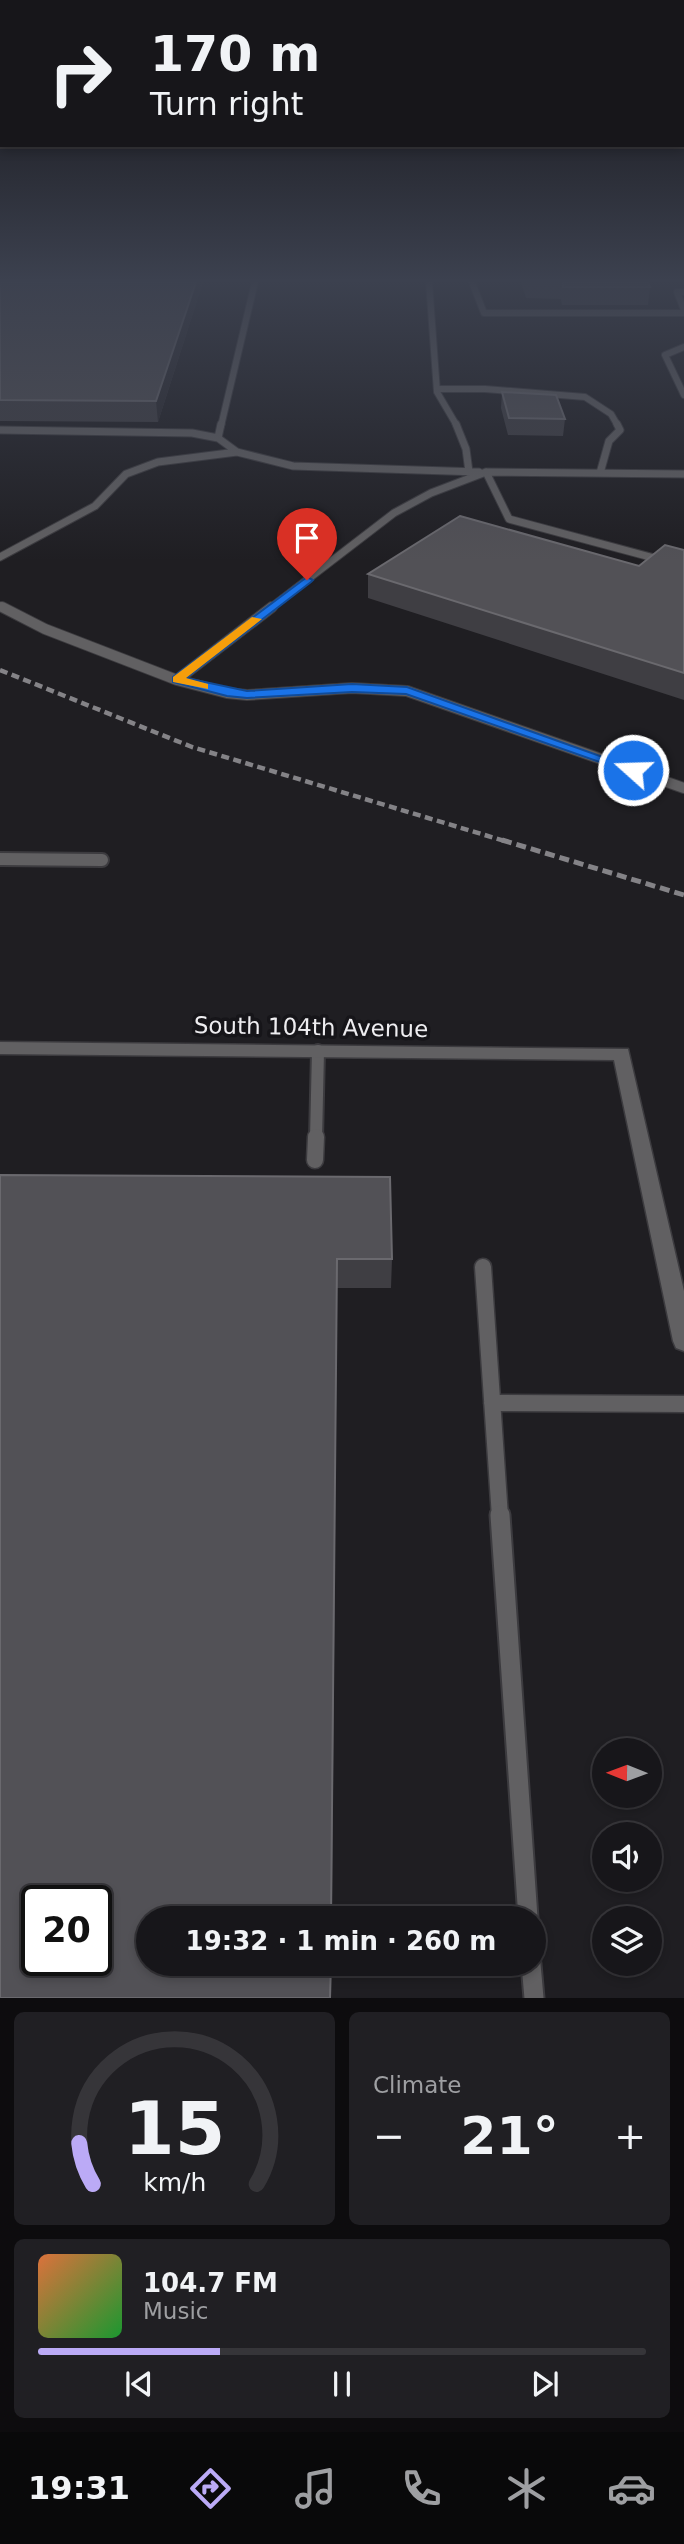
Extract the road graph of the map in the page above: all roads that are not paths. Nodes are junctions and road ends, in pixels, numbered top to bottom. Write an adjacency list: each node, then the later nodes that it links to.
1 (232, 375): 7 (lane)
2 (436, 375): 4 (lane)
3 (675, 375): 5 (lane)
4 (437, 389): 9 (lane); 11 (lane)
5 (684, 395)
6 (0, 430): 7 (lane)
7 (218, 438): 8 (lane)
8 (237, 452): 9 (lane); 13 (lane)
9 (469, 472): 10 (lane)
10 (486, 472): 11 (lane); 14 (lane); 16 (lane)
11 (600, 473): 12 (lane)
12 (684, 474)
13 (0, 557)
14 (684, 566)
15 (0, 606): 16 (lane)
16 (177, 680): 17 (lane)
17 (684, 788)
18 (0, 859): 19 (lane)
19 (102, 860)
20 (0, 1048): 21 (street, South 104th Avenue)
21 (318, 1051): 22 (lane); 24 (street, South 104th Avenue)
22 (315, 1160)
23 (483, 1267): 25 (lane)
24 (684, 1340)
25 (492, 1404): 26 (lane); 27 (lane)
26 (684, 1404)
27 (527, 1906)
28 (532, 1976): 29 (lane)
29 (534, 1998)

